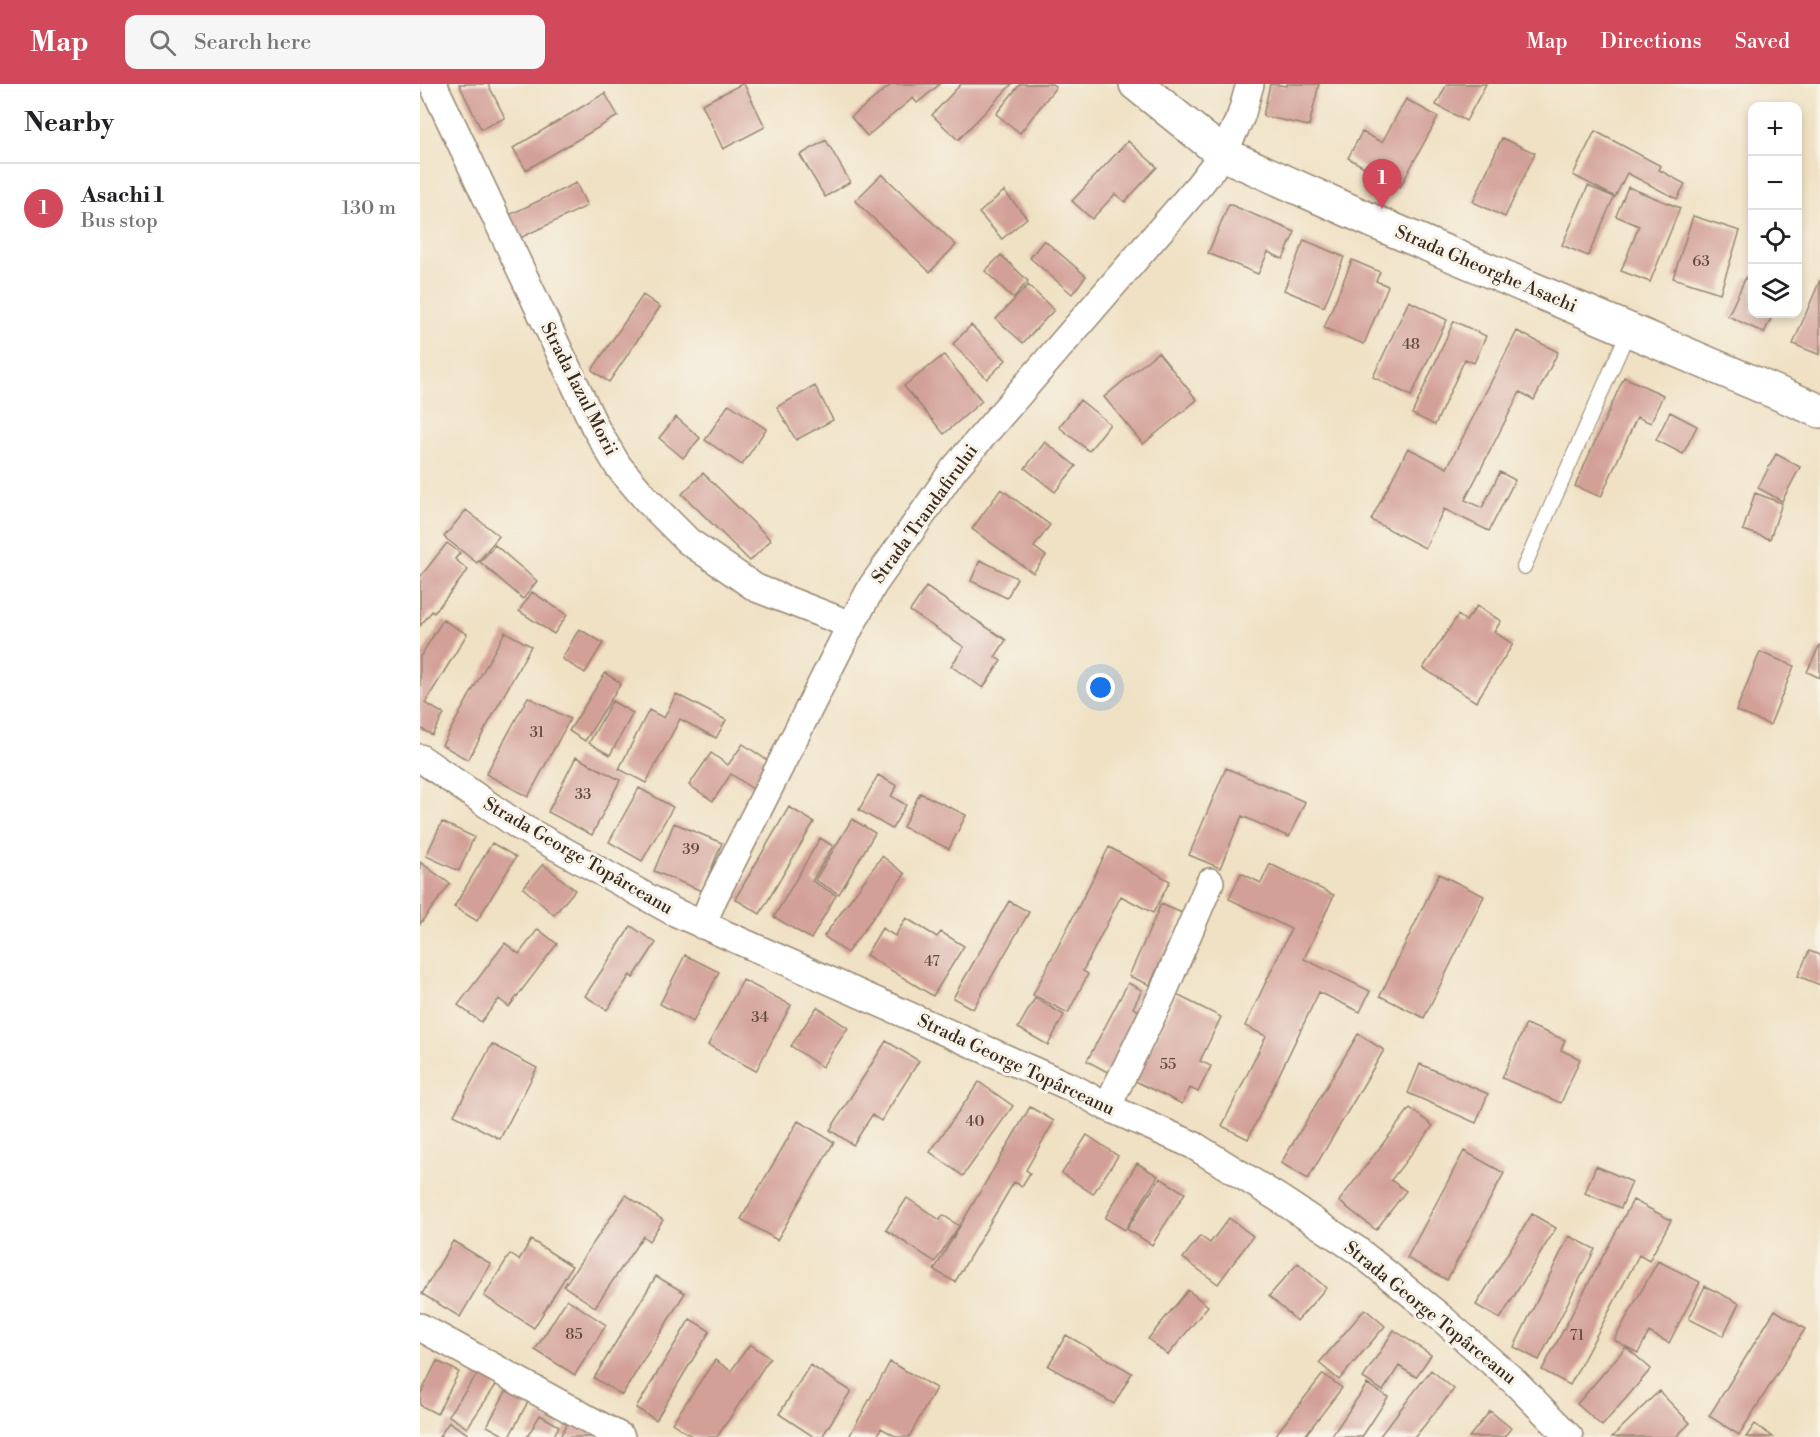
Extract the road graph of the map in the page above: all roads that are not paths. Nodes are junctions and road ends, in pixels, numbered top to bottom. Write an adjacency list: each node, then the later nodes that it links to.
1 (433, 84): 8 (street, Strada Iazul Morii)
2 (1137, 84): 4 (street, Strada Gheorghe Asachi)
3 (1250, 84): 4 (street, Strada Trandafirului)
4 (1223, 154): 5 (street, Strada Gheorghe Asachi); 8 (street, Strada Trandafirului)
5 (1629, 330): 6 (street, Strada Gheorghe Asachi); 7 (lane)
6 (1820, 411)
7 (1524, 567)
8 (851, 625): 11 (street, Strada Trandafirului)
9 (420, 758): 11 (street, Strada George Topârceanu)
10 (1210, 882): 12 (street)
11 (702, 925): 12 (street, Strada George Topârceanu)
12 (1107, 1107): 15 (street, Strada George Topârceanu)
13 (420, 1327): 14 (street)
14 (621, 1437)
15 (1569, 1437)

